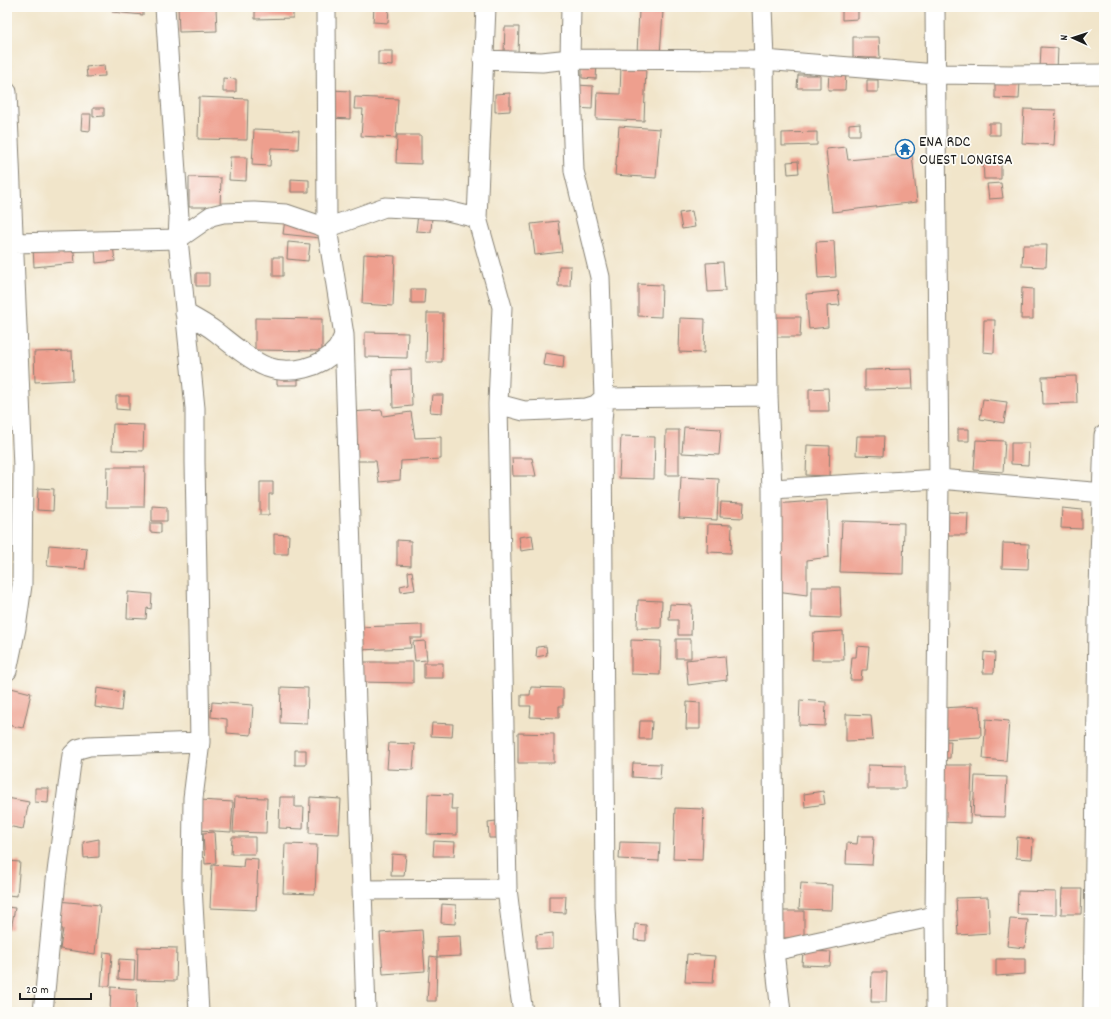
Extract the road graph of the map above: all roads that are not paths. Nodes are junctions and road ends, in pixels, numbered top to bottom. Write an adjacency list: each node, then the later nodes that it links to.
1 (165, 7): 15 (street)
2 (326, 7): 14 (street)
3 (486, 7): 8 (street)
4 (571, 7): 7 (street)
5 (762, 7): 9 (street)
6 (935, 7): 10 (street)
7 (570, 59): 8 (street); 9 (street); 20 (street)
8 (483, 60): 13 (street)
9 (764, 60): 10 (street); 19 (street)
10 (936, 74): 11 (street); 24 (street)
11 (1104, 74)
12 (7, 92): 16 (street)
13 (476, 218): 14 (street); 21 (street)
14 (327, 228): 15 (street); 18 (street)
15 (178, 239): 16 (street); 17 (street)
16 (14, 244): 23 (street)
17 (185, 312): 18 (street); 28 (street)
18 (344, 335): 29 (street)
19 (768, 396): 20 (street); 25 (street)
20 (604, 398): 21 (street); 37 (street)
21 (498, 404): 30 (street)
22 (1104, 435): 26 (street)
23 (14, 442): 27 (street)
24 (939, 479): 25 (street); 26 (street); 31 (street)
25 (772, 489): 32 (street)
26 (1103, 493): 40 (street)
27 (7, 671)
28 (200, 742): 33 (street); 34 (street)
29 (362, 890): 30 (street); 35 (street)
30 (508, 890): 36 (street)
31 (936, 916): 32 (street); 39 (street)
32 (774, 951): 38 (street)
33 (43, 1012)
34 (199, 1012)
35 (366, 1012)
36 (523, 1012)
37 (610, 1012)
38 (781, 1012)
39 (936, 1012)
40 (1093, 1012)

